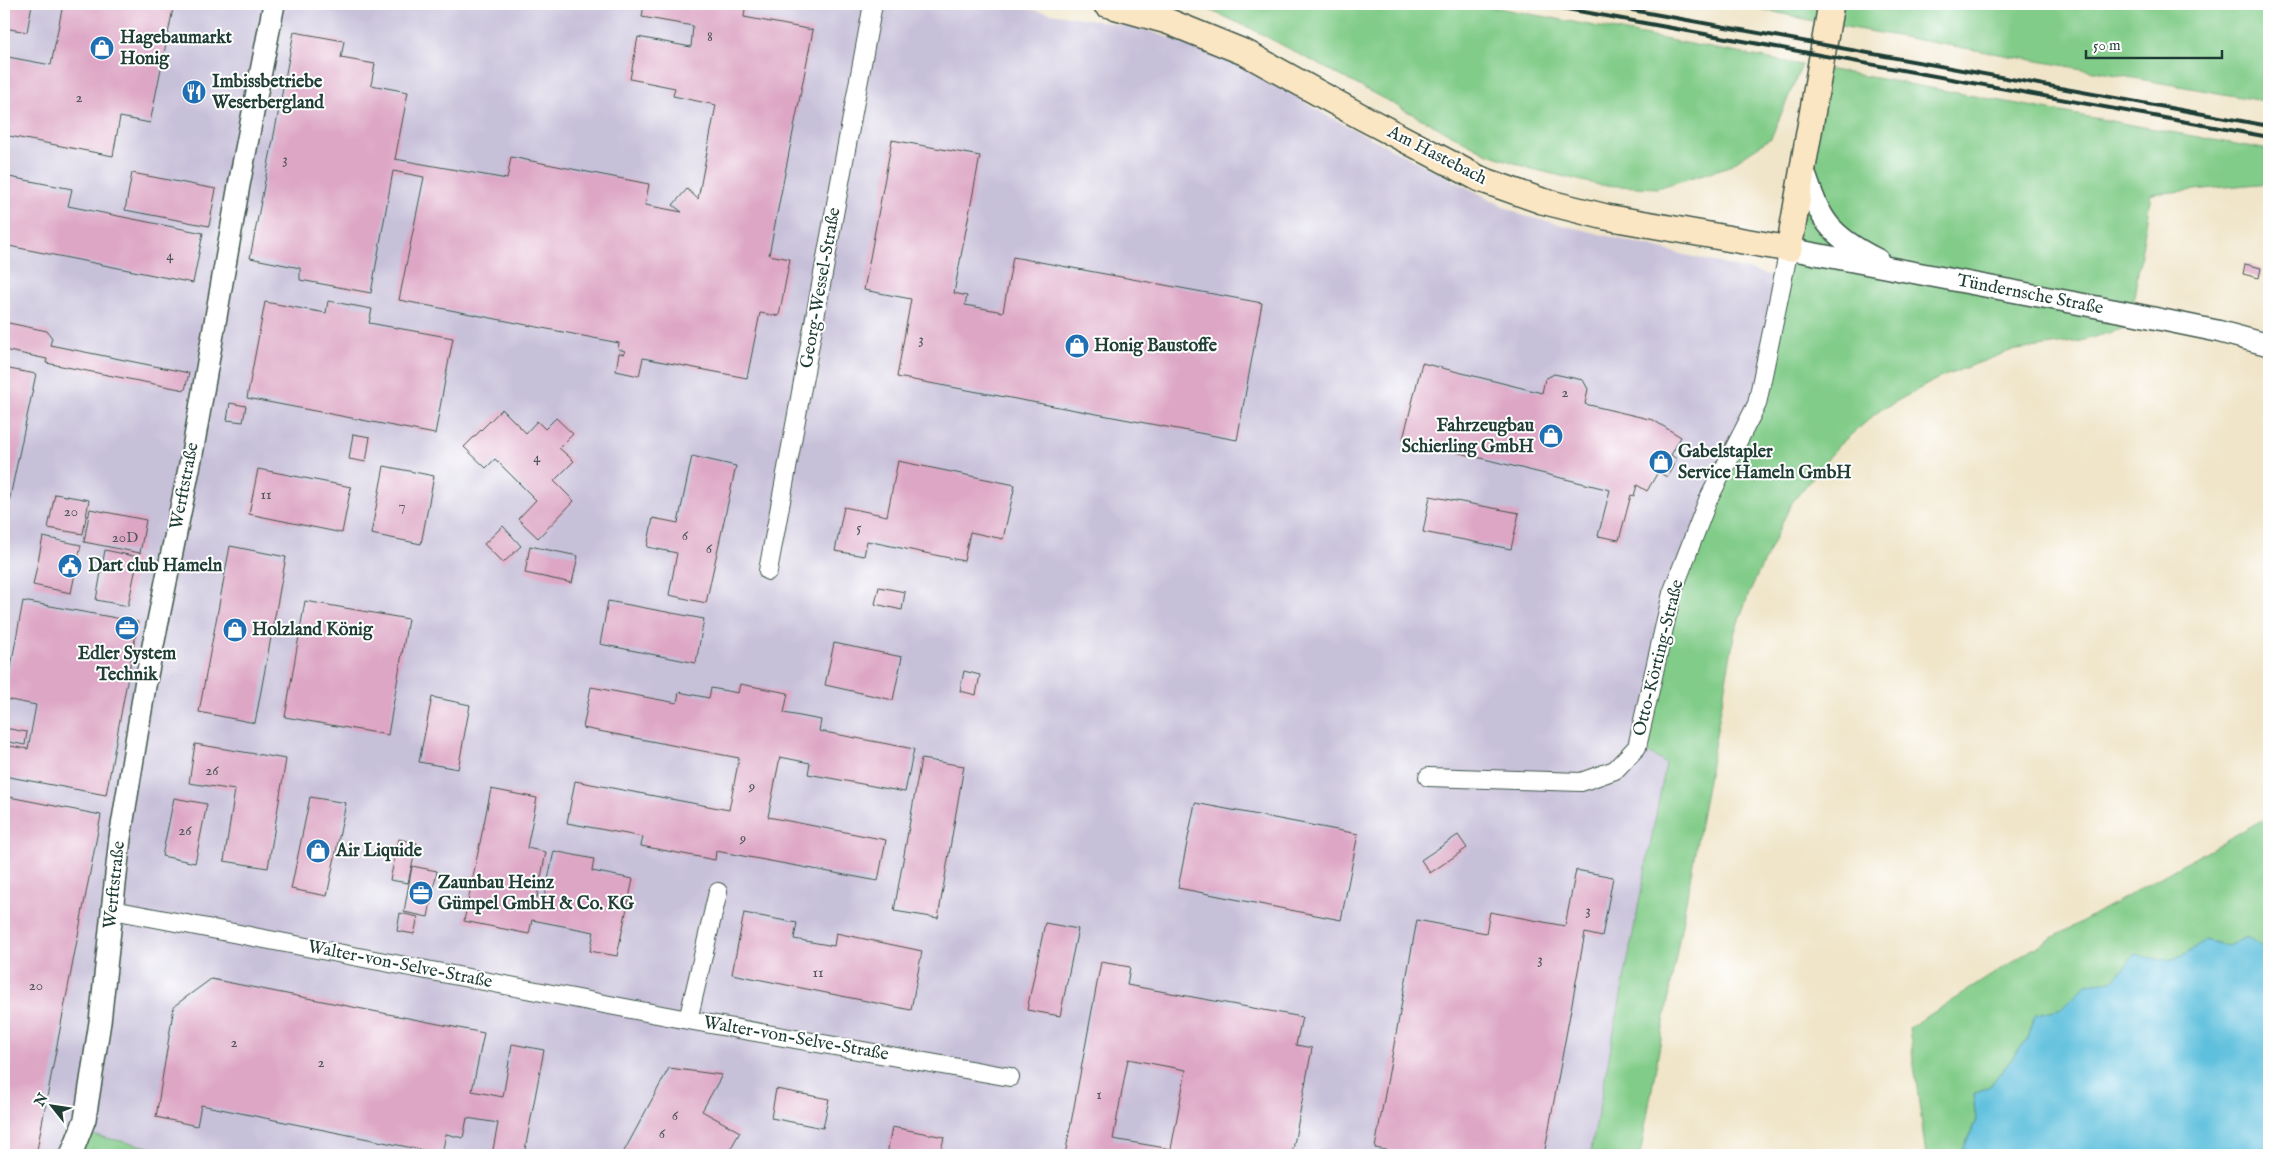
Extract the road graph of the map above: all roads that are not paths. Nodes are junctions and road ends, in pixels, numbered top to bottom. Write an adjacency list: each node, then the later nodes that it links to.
1 (274, 4): 12 (street, Werftstraße)
2 (874, 4): 9 (street, Georg-Wessel-Straße)
3 (1106, 4): 6 (main road, Am Hastebach)
4 (1831, 4): 5 (main road)
5 (1803, 168): 6 (main road); 7 (street)
6 (1789, 249): 7 (street, Tündernsche Straße); 10 (street, Otto-Körting-Straße)
7 (1899, 270): 8 (street, Tündernsche Straße)
8 (2269, 345)
9 (768, 571)
10 (1428, 777)
11 (718, 892): 13 (street, Walter-von-Selve-Straße)
12 (113, 910): 13 (street, Walter-von-Selve-Straße); 15 (street, Werftstraße)
13 (688, 1020): 14 (street, Walter-von-Selve-Straße)
14 (1010, 1077)
15 (71, 1155)

